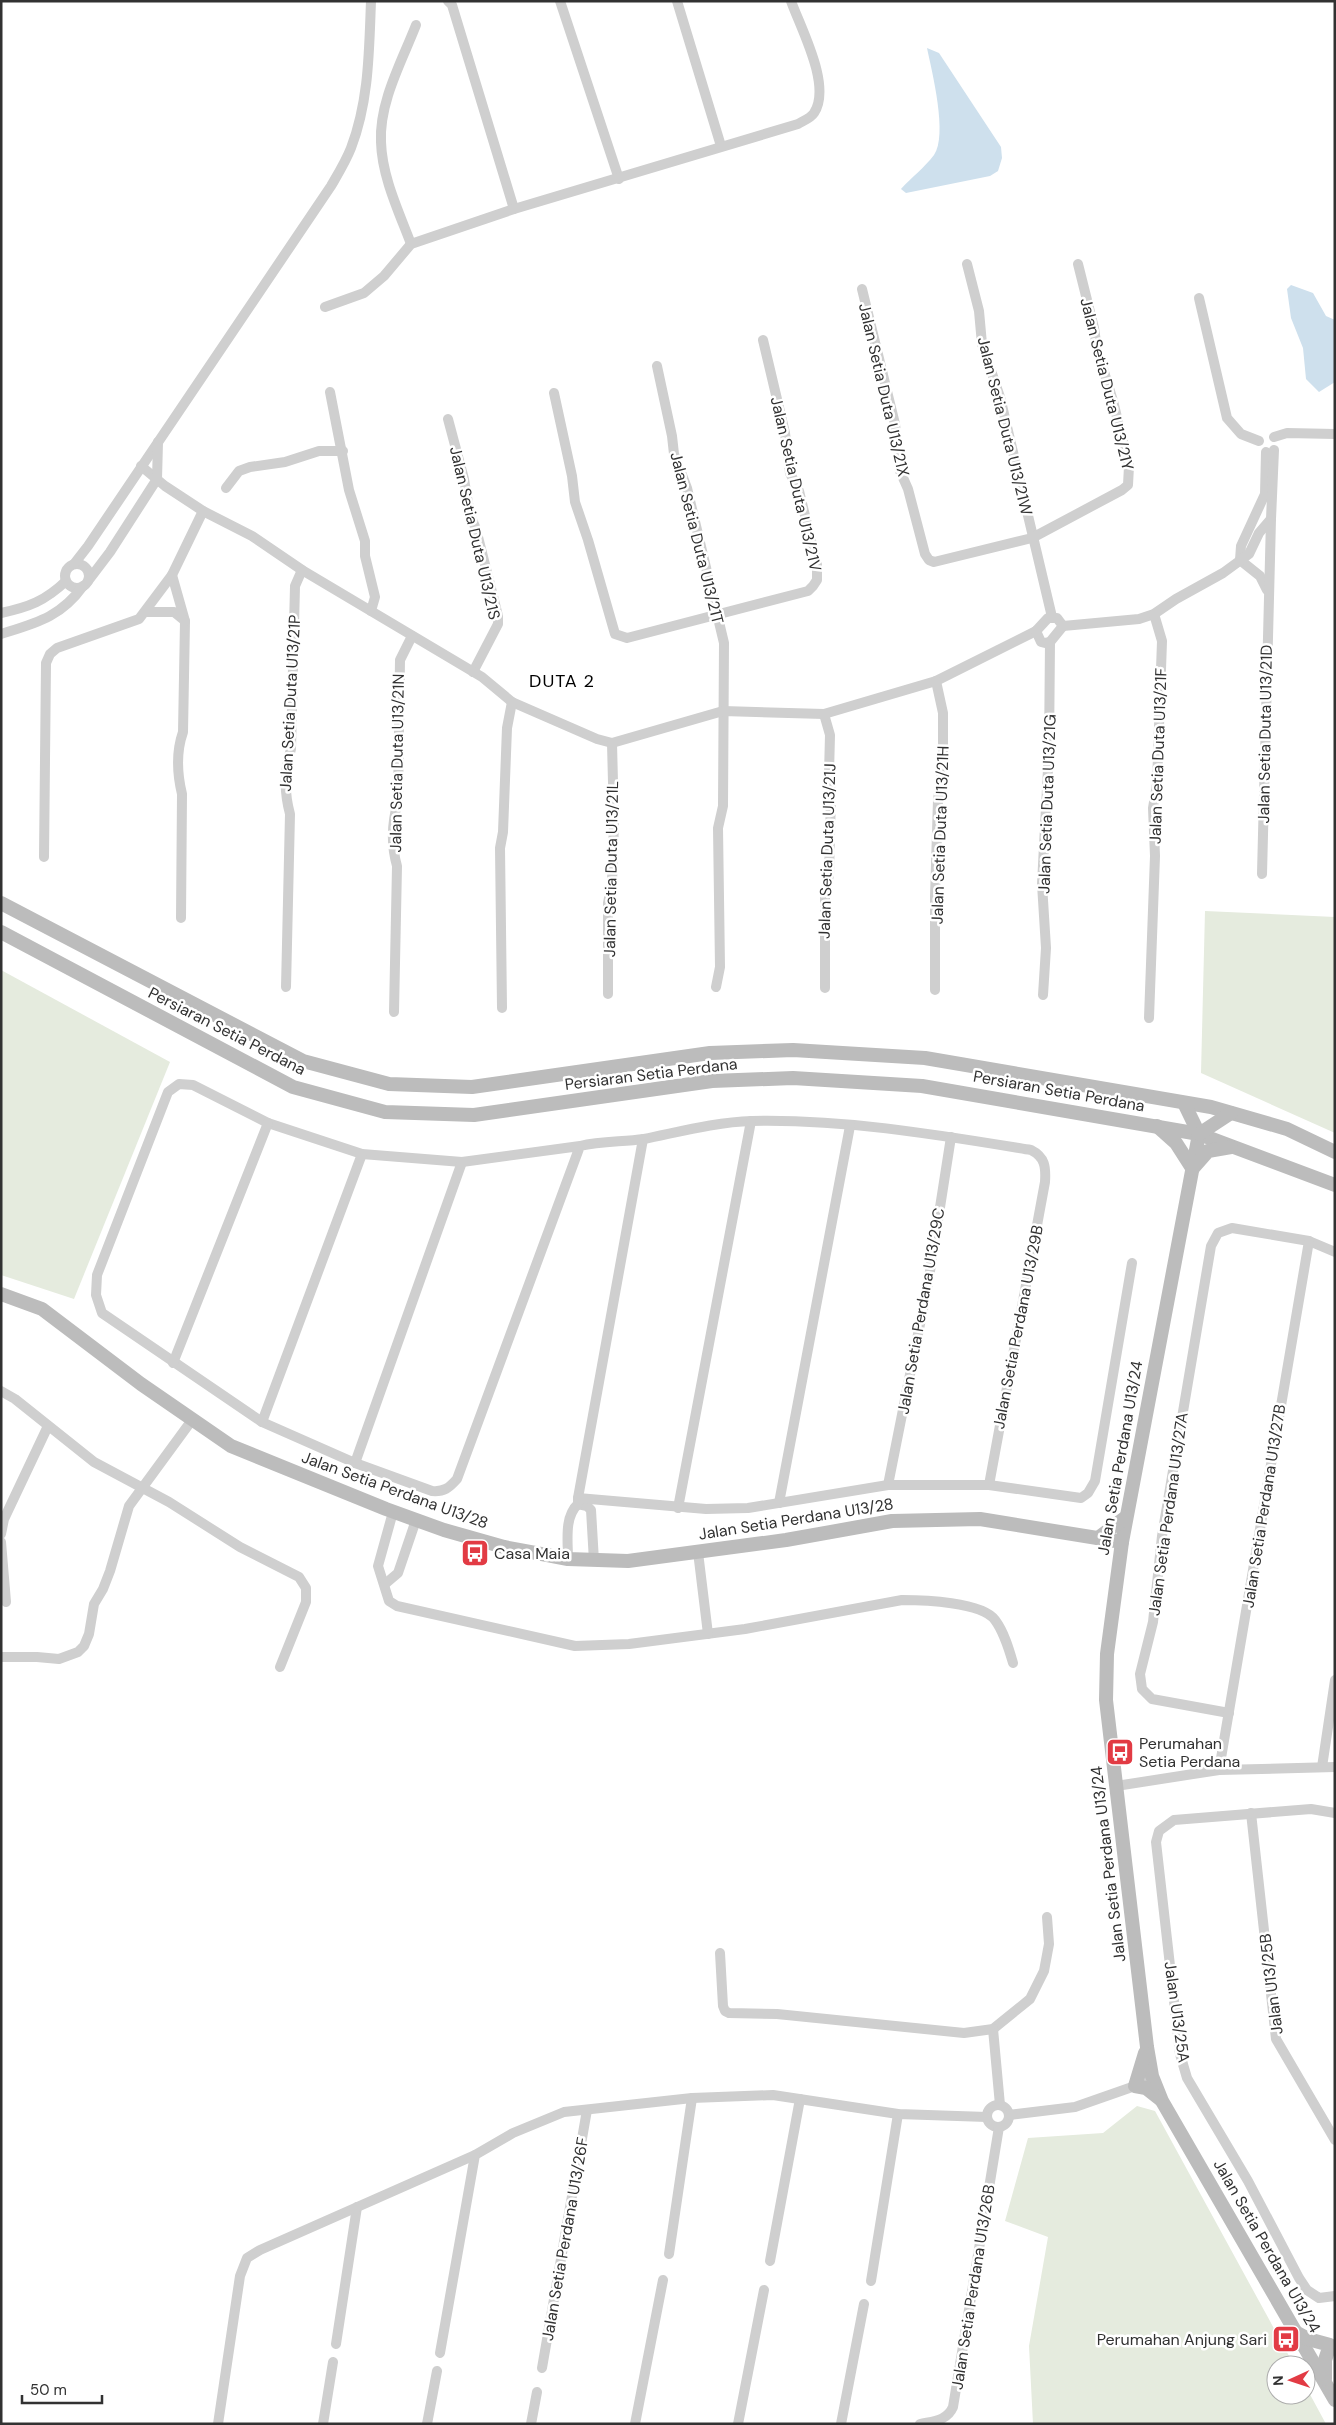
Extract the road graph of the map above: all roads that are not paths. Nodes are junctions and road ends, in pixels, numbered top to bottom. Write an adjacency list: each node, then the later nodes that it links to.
1 (371, 1): 24 (street)
2 (448, 1): 9 (street)
3 (560, 1): 8 (street)
4 (677, 1): 7 (street)
5 (791, 1): 7 (street)
6 (416, 25): 10 (street)
7 (721, 146): 8 (street)
8 (619, 179): 9 (street)
9 (514, 209): 10 (street)
10 (411, 244): 15 (street)
11 (967, 264): 32 (street, Jalan Setia Duta U13/21W)
12 (1078, 264): 32 (street, Jalan Setia Duta U13/21Y)
13 (862, 289): 32 (street, Jalan Setia Duta U13/21X)
14 (1199, 298): 23 (street)
15 (325, 307)
16 (763, 340): 44 (street, Jalan Setia Duta U13/21V)
17 (657, 366): 44 (street, Jalan Setia Duta U13/21T)
18 (330, 392): 25 (street)
19 (554, 393): 44 (street, Jalan Setia Duta U13/21V)
20 (448, 419): 52 (street, Jalan Setia Duta U13/21S)
21 (1335, 434): 22 (street)
22 (1274, 437): 23 (street); 26 (street)
23 (1259, 441): 26 (street)
24 (158, 442): 27 (street); 28 (street)
25 (343, 451): 29 (street); 40 (street)
26 (1270, 451): 31 (street, Jalan Setia Duta U13/21D); 33 (street)
27 (140, 466): 28 (street); 34 (street)
28 (157, 479): 30 (street); 38 (street)
29 (226, 488)
30 (203, 511): 35 (street); 36 (street)
31 (1271, 519): 33 (street); 39 (street, Jalan Setia Duta U13/21D)
32 (1032, 538): 45 (street, Jalan Setia Duta U13/21W)
33 (1240, 560): 39 (street); 43 (street)
34 (74, 564): 37 (street); 38 (street)
35 (302, 570): 40 (street); 66 (street, Jalan Setia Duta U13/21P)
36 (172, 575): 41 (street); 46 (street)
37 (66, 581): 38 (street); 42 (street)
38 (86, 584): 49 (street)
39 (1268, 593): 59 (street, Jalan Setia Duta U13/21D)
40 (371, 611): 50 (street)
41 (145, 612): 46 (street); 58 (street)
42 (1, 613)
43 (1154, 614): 47 (street); 74 (street, Jalan Setia Duta U13/21F)
44 (717, 615): 55 (street, Jalan Setia Duta U13/21T)
45 (1052, 618): 47 (street); 48 (street)
46 (185, 621): 62 (street)
47 (1063, 626): 51 (street)
48 (1036, 631): 51 (street); 53 (street)
49 (1, 634)
50 (412, 636): 52 (street); 73 (street, Jalan Setia Duta U13/21N)
51 (1050, 642): 71 (street, Jalan Setia Duta U13/21G)
52 (473, 672): 54 (street)
53 (936, 681): 56 (street); 69 (street, Jalan Setia Duta U13/21H)
54 (512, 702): 57 (street); 72 (street)
55 (723, 711): 56 (street); 57 (street); 67 (street, Jalan Setia Duta U13/21T)
56 (824, 714): 68 (street, Jalan Setia Duta U13/21J)
57 (612, 743): 70 (street, Jalan Setia Duta U13/21L)
58 (44, 857)
59 (1262, 874)
60 (1, 898): 61 (main road, Persiaran Setia Perdana)
61 (7, 906): 75 (main road, Persiaran Setia Perdana)
62 (181, 918)
63 (1, 921): 65 (main road)
64 (1, 932): 65 (main road, Persiaran Setia Perdana)
65 (38, 951): 80 (main road, Persiaran Setia Perdana)
66 (286, 987)
67 (716, 988)
68 (825, 988)
69 (936, 990)
70 (608, 994)
71 (1043, 995)
72 (502, 1008)
73 (394, 1012)
74 (1149, 1018)
75 (1184, 1103): 76 (main road, Persiaran Setia Perdana); 81 (main road)
76 (1231, 1113): 81 (main road); 86 (main road, Persiaran Setia Perdana)
77 (751, 1121): 79 (street); 83 (street); 106 (street)
78 (268, 1123): 87 (street); 95 (street); 95 (street)
79 (850, 1126): 82 (street); 105 (street)
80 (1157, 1126): 81 (main road, Persiaran Setia Perdana); 89 (main road)
81 (1199, 1134): 85 (main road, Persiaran Setia Perdana); 89 (main road, Jalan Setia Perdana U13/24)
82 (951, 1137): 101 (street, Jalan Setia Perdana U13/29C); 102 (street, Jalan Setia Perdana U13/29B)
83 (643, 1139): 84 (street); 104 (street)
84 (580, 1146): 88 (street); 100 (street)
85 (1235, 1147): 89 (main road); 90 (main road, Persiaran Setia Perdana)
86 (1335, 1152)
87 (362, 1154): 88 (street); 98 (street)
88 (462, 1162): 100 (street)
89 (1192, 1168): 108 (main road, Jalan Setia Perdana U13/24)
90 (1333, 1184)
91 (1309, 1242): 92 (street); 125 (street, Jalan Setia Perdana U13/27B); 125 (street, Jalan Setia Perdana U13/27A)
92 (1335, 1252)
93 (1132, 1264): 102 (street)
94 (1, 1294): 97 (main road, Jalan Setia Perdana U13/28)
95 (173, 1363): 98 (street)
96 (1, 1392): 99 (street)
97 (192, 1420): 103 (street); 107 (main road, Jalan Setia Perdana U13/28)
98 (262, 1422): 100 (street)
99 (48, 1426): 103 (street); 110 (street)
100 (355, 1463)
101 (888, 1485): 102 (street); 105 (street)
102 (989, 1485)
103 (141, 1488): 121 (street); 123 (street)
104 (578, 1500): 106 (street); 115 (street); 116 (street)
105 (779, 1503): 106 (street)
106 (678, 1508)
107 (393, 1512): 109 (main road, Jalan Setia Perdana U13/28); 118 (street)
108 (1126, 1517): 111 (main road); 113 (main road, Jalan Setia Perdana U13/24)
109 (416, 1520): 115 (main road, Jalan Setia Perdana U13/28); 118 (street)
110 (1, 1534)
111 (1098, 1538): 113 (main road, Jalan Setia Perdana U13/28); 114 (main road, Jalan Setia Perdana U13/28); 117 (main road)
112 (1, 1542): 119 (street)
113 (1122, 1542): 117 (main road, Jalan Setia Perdana U13/24)
114 (698, 1552): 116 (main road, Jalan Setia Perdana U13/28); 120 (street)
115 (568, 1559): 116 (main road, Jalan Setia Perdana U13/28)
116 (594, 1561)
117 (1118, 1569): 129 (main road, Jalan Setia Perdana U13/24)
118 (385, 1584): 120 (street)
119 (6, 1602)
120 (708, 1634): 122 (street)
121 (1, 1657)
122 (1013, 1663)
123 (280, 1667)
124 (1335, 1680): 126 (street)
125 (1229, 1714): 128 (street, Jalan Setia Perdana U13/27B)
126 (1322, 1767): 127 (street); 128 (street)
127 (1335, 1767)
128 (1219, 1770): 129 (street)
129 (1116, 1786): 135 (main road, Jalan Setia Perdana U13/24)
130 (1252, 1813): 131 (street); 147 (street, Jalan U13/25B); 155 (street, Jalan U13/25A)
131 (1335, 1813)
132 (1048, 1917): 134 (street)
133 (720, 1953): 134 (street)
134 (993, 2029): 141 (street)
135 (1147, 2047): 136 (main road, Jalan Setia Perdana U13/24); 137 (main road)
136 (1152, 2076): 137 (street); 140 (main road, Jalan Setia Perdana U13/24)
137 (1135, 2086): 140 (main road); 144 (street)
138 (692, 2098): 139 (street); 142 (street); 150 (street)
139 (800, 2099): 143 (street); 151 (street)
140 (1162, 2101): 157 (main road, Jalan Setia Perdana U13/24)
141 (1000, 2105): 144 (street); 145 (street)
142 (588, 2110): 148 (street); 165 (street, Jalan Setia Perdana U13/26F)
143 (898, 2114): 145 (street); 153 (street)
144 (1009, 2115): 146 (street)
145 (987, 2117): 146 (street)
146 (999, 2127): 177 (street, Jalan Setia Perdana U13/26B)
147 (1335, 2140)
148 (476, 2155): 149 (street); 160 (street)
149 (357, 2206): 158 (street); 170 (street)
150 (669, 2254)
151 (770, 2261)
152 (663, 2280): 174 (street)
153 (871, 2281)
154 (764, 2290): 175 (street)
155 (1335, 2296)
156 (864, 2304): 176 (street)
157 (1297, 2333): 159 (main road); 161 (main road, Jalan Setia Perdana U13/24)
158 (336, 2344)
159 (1333, 2344): 162 (street); 167 (main road)
160 (440, 2353)
161 (1310, 2355)
162 (1313, 2355)
163 (333, 2362): 171 (street)
164 (1316, 2366): 167 (main road, Jalan Setia Perdana U13/24)
165 (542, 2368)
166 (437, 2371): 172 (street)
167 (1326, 2385): 169 (main road, Jalan Setia Perdana U13/24)
168 (537, 2392): 173 (street)
169 (1335, 2400)
170 (218, 2424)
171 (323, 2424)
172 (427, 2424)
173 (531, 2424)
174 (635, 2424)
175 (738, 2424)
176 (841, 2424)
177 (920, 2424)

